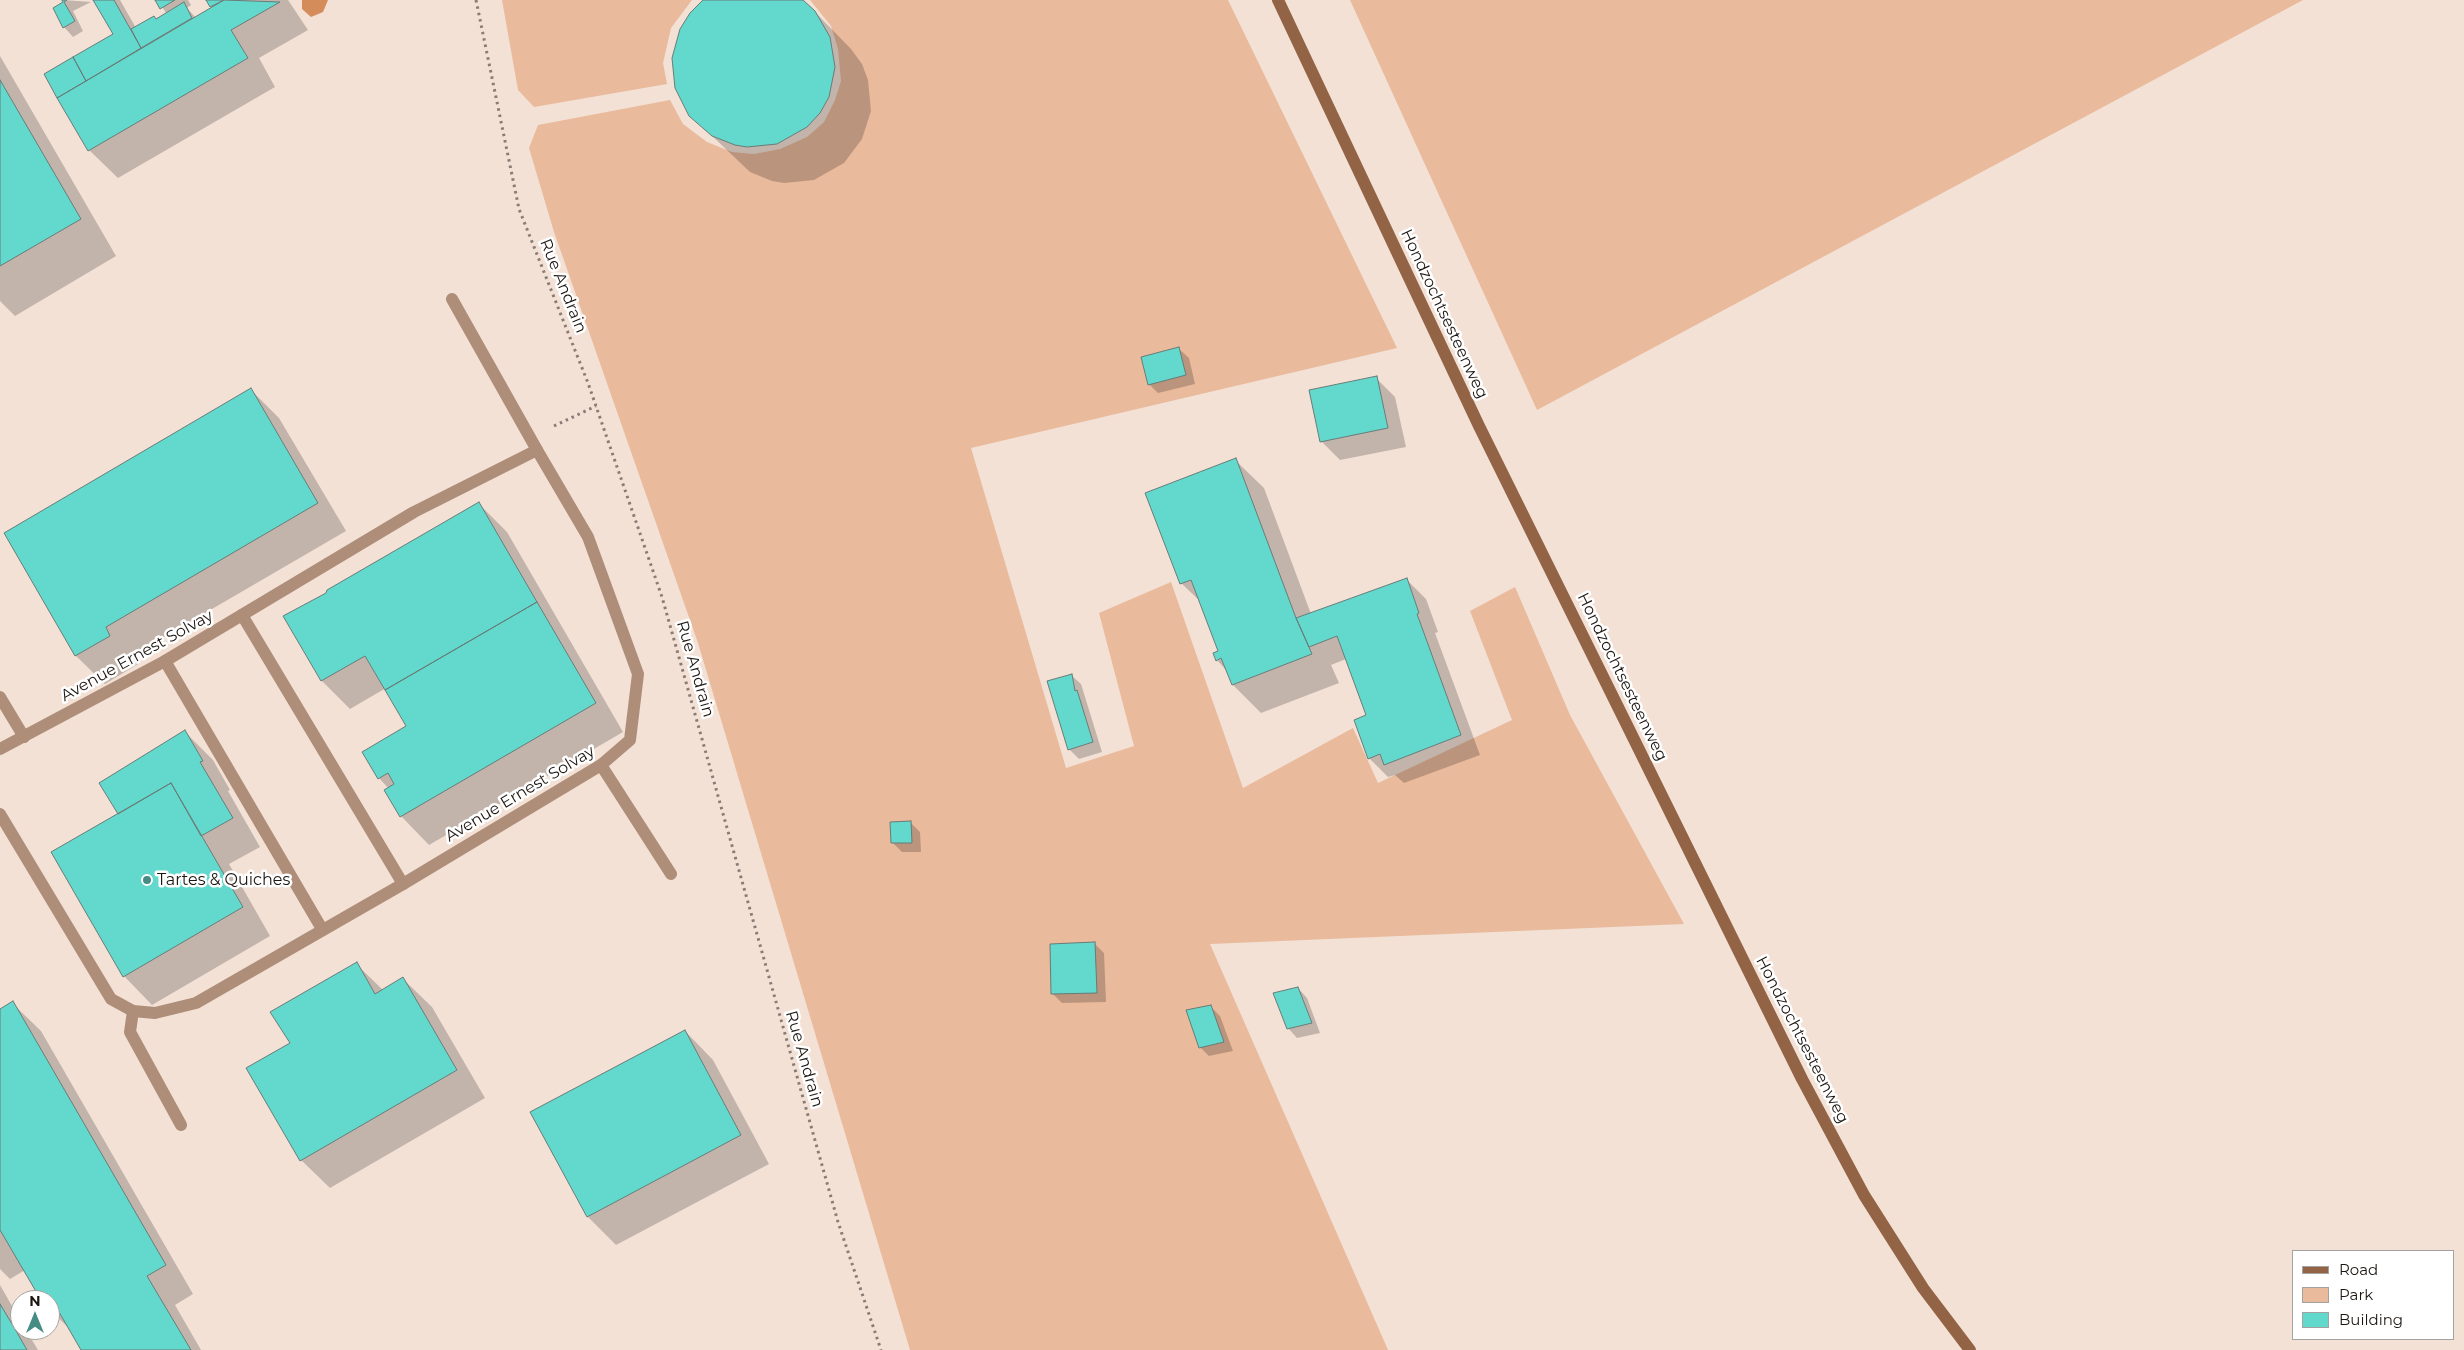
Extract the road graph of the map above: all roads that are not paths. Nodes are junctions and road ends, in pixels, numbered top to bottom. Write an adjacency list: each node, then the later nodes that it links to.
1 (1278, 0): 16 (main road, Hondzochtsesteenweg)
2 (452, 299): 3 (street)
3 (537, 450): 4 (street, Avenue Ernest Solvay); 9 (street, Avenue Ernest Solvay)
4 (242, 615): 5 (street, Avenue Ernest Solvay); 12 (street)
5 (165, 661): 7 (street, Avenue Ernest Solvay); 13 (street)
6 (0, 697): 7 (street)
7 (24, 737): 8 (street, Avenue Ernest Solvay)
8 (0, 749)
9 (601, 765): 11 (street); 12 (street, Avenue Ernest Solvay)
10 (0, 814): 14 (street, Avenue Ernest Solvay)
11 (672, 874)
12 (403, 884): 13 (street, Avenue Ernest Solvay)
13 (322, 929): 14 (street, Avenue Ernest Solvay)
14 (133, 1011): 15 (street)
15 (182, 1126)
16 (1970, 1350)

